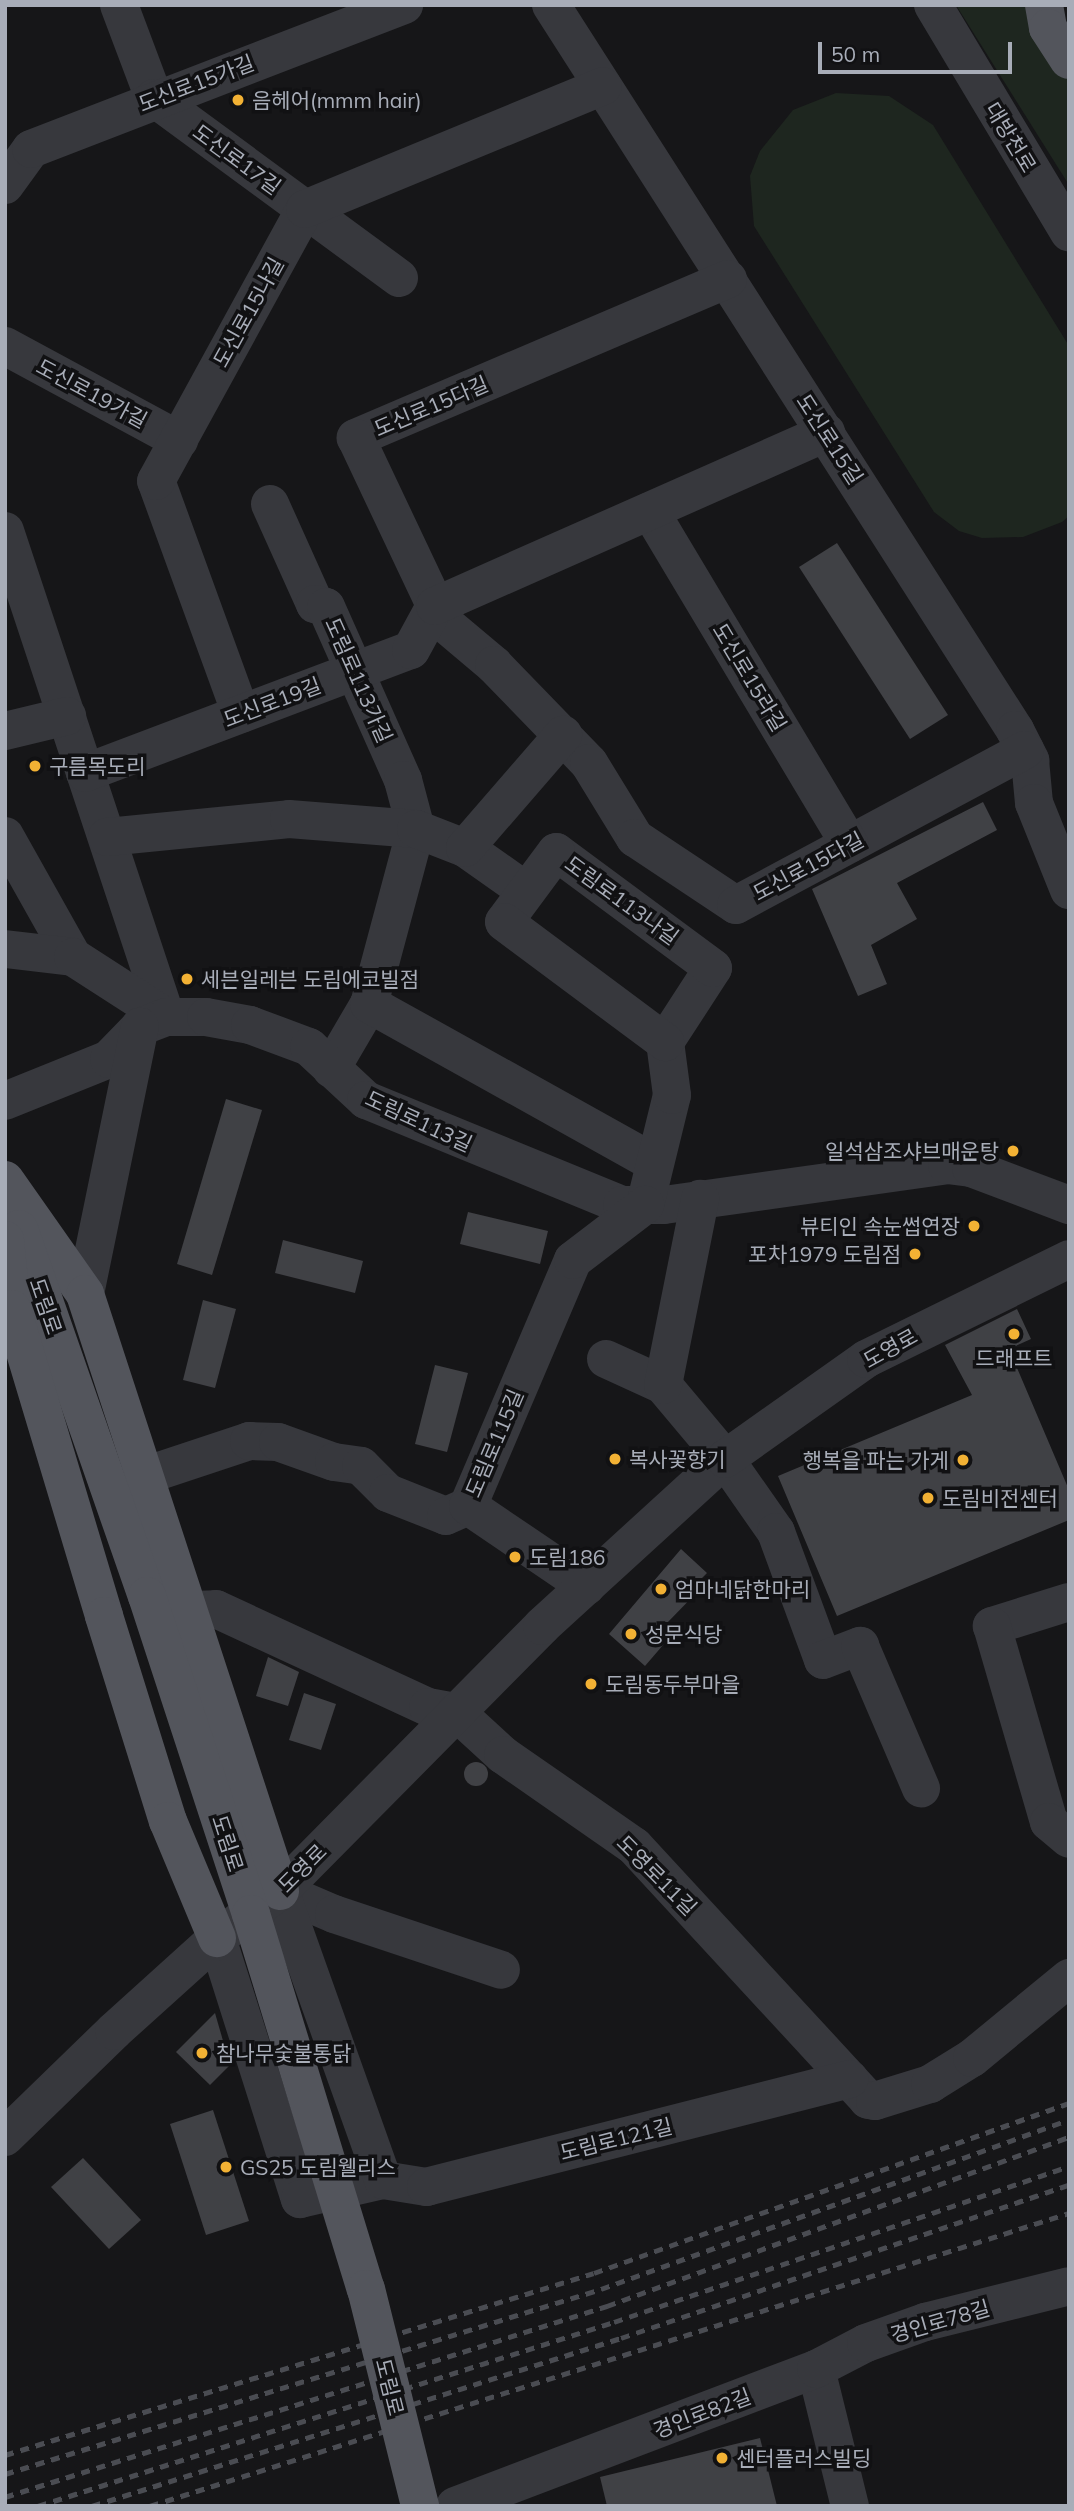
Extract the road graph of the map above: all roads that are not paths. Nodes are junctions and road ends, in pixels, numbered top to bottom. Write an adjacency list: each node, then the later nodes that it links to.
1 (120, 5): 8 (street)
2 (404, 5): 8 (street, 도신로15가길)
3 (551, 5): 7 (street, 도신로15길)
4 (933, 5): 11 (street, 대방천로)
5 (1044, 5): 6 (main road)
6 (1069, 60)
7 (603, 86): 10 (street); 13 (street, 도신로15길)
8 (154, 98): 9 (street, 도신로15가길); 10 (street, 도신로17길)
9 (5, 185)
10 (305, 209): 12 (street, 도신로17길); 16 (street, 도신로15나길)
11 (1069, 232)
12 (399, 278)
13 (728, 279): 15 (street, 도신로15길); 20 (street, 도신로15다길)
14 (5, 346): 16 (street, 도신로19가길)
15 (826, 433): 18 (street); 26 (street, 도신로15길)
16 (178, 439): 22 (street, 도신로15나길)
17 (270, 505): 21 (street, 도림로113가길)
18 (650, 511): 20 (street); 31 (street, 도신로15라길)
19 (5, 531): 23 (street)
20 (435, 606): 21 (street, 도신로19길); 25 (street, 도신로15다길)
21 (355, 671): 22 (street, 도신로19길); 28 (street, 도림로113가길)
22 (241, 714): 27 (street, 도신로19길)
23 (67, 716): 24 (street); 27 (street)
24 (5, 732)
25 (562, 736): 31 (street, 도신로15다길); 32 (street)
26 (1025, 750): 31 (street, 도신로15다길); 33 (street, 도신로15길)
27 (85, 773): 30 (street)
28 (416, 829): 30 (street); 32 (street); 37 (street, 도림로113가길)
29 (5, 836): 36 (street)
30 (107, 837): 38 (street)
31 (849, 844)
32 (465, 848): 34 (street)
33 (1069, 890)
34 (526, 891): 39 (street, 도림로113나길); 39 (street, 도림로113나길)
35 (5, 949): 36 (street)
36 (73, 957): 38 (street)
37 (369, 1004): 40 (street, 도림로113가길); 42 (street)
38 (153, 1022): 40 (street, 도림로113길); 41 (street); 50 (street)
39 (665, 1042): 42 (street)
40 (331, 1069): 46 (street, 도림로113길)
41 (5, 1101)
42 (655, 1163): 46 (street)
43 (5, 1181): 50 (main road)
44 (5, 1191): 74 (main road, 도림로, bridge)
45 (700, 1199): 46 (street, 도림로113길); 47 (street, 도림로113길); 52 (street)
46 (645, 1205): 55 (street, 도림로115길)
47 (1069, 1205)
48 (5, 1240): 62 (main road)
49 (1069, 1259): 53 (street, 도영로)
50 (85, 1294): 54 (main road)
51 (606, 1359): 52 (street)
52 (663, 1385): 53 (street)
53 (725, 1459): 56 (street, 도영로); 60 (street)
54 (148, 1475): 55 (street, 도림로115길); 58 (main road)
55 (468, 1506): 56 (street)
56 (586, 1586): 59 (street, 도영로)
57 (1069, 1602): 63 (street)
58 (191, 1610): 59 (street, 도영로11길); 61 (main road)
59 (456, 1712): 64 (street, 도영로); 68 (street, 도영로11길)
60 (921, 1788)
61 (252, 1800): 62 (main road); 64 (main road)
62 (168, 1821): 65 (main road)
63 (1069, 1839)
64 (280, 1891): 65 (street, 도영로); 66 (street); 70 (street)
65 (217, 1938): 69 (street, 도영로); 70 (street)
66 (501, 1969)
67 (1069, 1978): 68 (street, 도영로11길)
68 (849, 2079): 70 (street, 도림로121길)
69 (5, 2137)
70 (383, 2180)
71 (1069, 2286): 72 (street, 경인로78길)
72 (816, 2369): 73 (street, 경인로82길); 75 (street)
73 (473, 2502)
74 (420, 2506)
75 (850, 2506)

